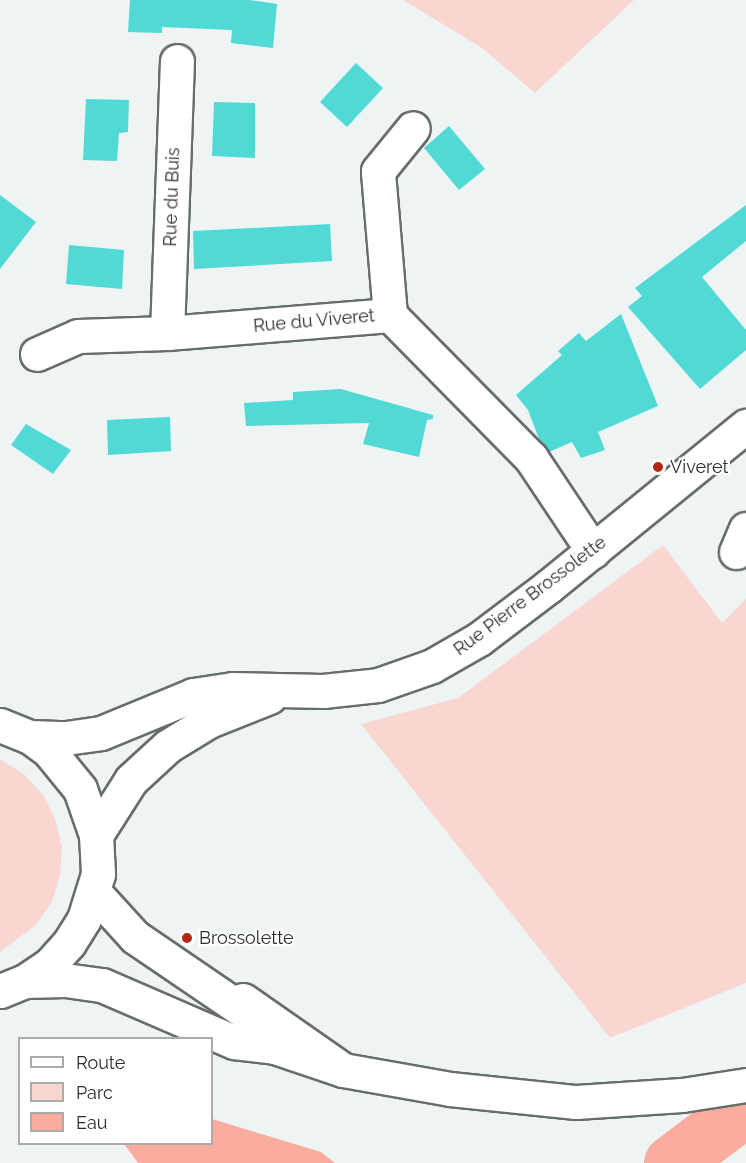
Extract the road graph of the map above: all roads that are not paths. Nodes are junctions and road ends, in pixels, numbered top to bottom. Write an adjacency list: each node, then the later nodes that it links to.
1 (177, 61): 4 (street, Rue du Buis)
2 (413, 128): 3 (street)
3 (390, 315): 4 (street, Rue du Viveret); 7 (street, Rue du Viveret)
4 (167, 333): 5 (street, Rue du Viveret)
5 (37, 354)
6 (743, 435): 7 (street, Rue Pierre Brossolette)
7 (593, 551): 8 (street, Rue Pierre Brossolette)
8 (281, 692): 9 (street, Rue Pierre Brossolette); 10 (street, Rue Pierre Brossolette)
9 (9, 727): 10 (street)
10 (96, 835): 11 (street)
11 (96, 883): 12 (street); 13 (street); 14 (street)
12 (13, 986): 13 (street)
13 (275, 1047): 14 (street)
14 (343, 1070): 15 (street)
15 (746, 1084)

